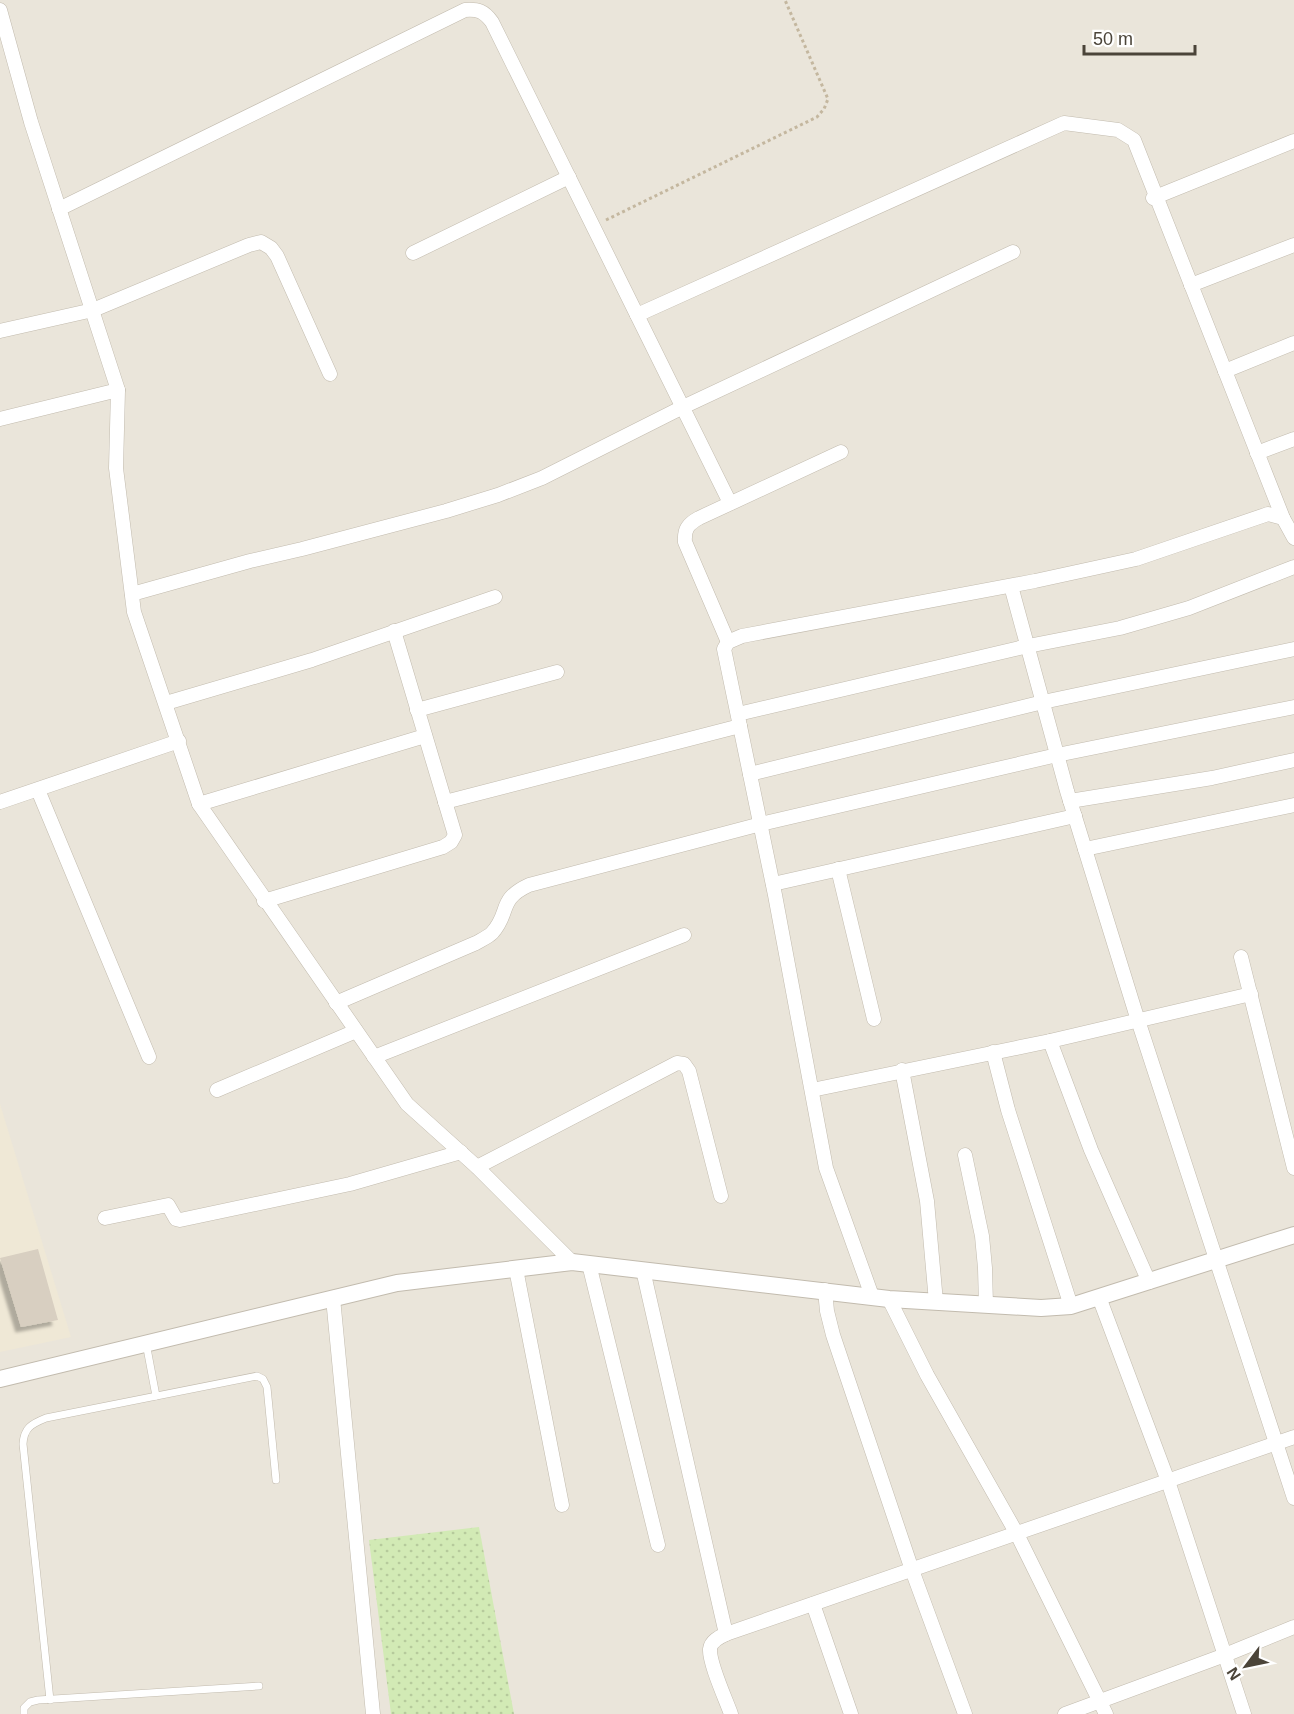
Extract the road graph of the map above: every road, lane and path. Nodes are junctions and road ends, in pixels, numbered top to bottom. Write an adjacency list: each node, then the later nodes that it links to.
1 (785, 0): 7 (path)
2 (0, 10): 6 (street)
3 (1294, 141): 5 (street)
4 (569, 177): 6 (street); 7 (street); 10 (street)
5 (1154, 197): 11 (street); 13 (street)
6 (59, 209): 12 (street)
7 (593, 226): 13 (street)
8 (1294, 245): 11 (street)
9 (1013, 252): 19 (street)
10 (413, 253)
11 (1191, 285): 16 (street)
12 (93, 310): 14 (street); 17 (street); 18 (street)
13 (637, 315): 19 (street)
14 (0, 331)
15 (1294, 343): 16 (street)
16 (1225, 371): 23 (street)
17 (330, 374)
18 (118, 390): 20 (street); 29 (street)
19 (683, 407): 24 (street); 29 (street)
20 (0, 419)
21 (1294, 439): 23 (street)
22 (841, 452): 24 (street)
23 (1257, 453): 25 (street)
24 (730, 503): 32 (street)
25 (1283, 518): 26 (street); 28 (street)
26 (1294, 537)
27 (1294, 567): 33 (street)
28 (1011, 585): 32 (street); 33 (street)
29 (132, 594): 37 (street)
30 (495, 597): 31 (street)
31 (394, 631): 37 (street); 39 (street)
32 (728, 642): 40 (street)
33 (1028, 646): 36 (street); 40 (street)
34 (1294, 650): 36 (street)
35 (557, 672): 39 (street)
36 (1043, 702): 43 (street); 45 (street)
37 (166, 703): 42 (street)
38 (1294, 707): 43 (street)
39 (417, 710): 41 (street)
40 (739, 720): 45 (street); 49 (street)
41 (425, 736): 49 (street); 50 (street)
42 (179, 741): 46 (street); 50 (street)
43 (1057, 755): 47 (street); 53 (street)
44 (1294, 760): 47 (street)
45 (750, 774): 53 (street)
46 (38, 789): 48 (street); 68 (street)
47 (1070, 801): 52 (street)
48 (0, 802)
49 (445, 802): 57 (street)
50 (199, 804): 57 (street)
51 (1293, 810): 54 (street)
52 (1075, 816): 54 (street); 55 (street)
53 (761, 824): 56 (street); 61 (street)
54 (1085, 849): 63 (street)
55 (838, 869): 56 (street); 62 (street)
56 (773, 884): 71 (street)
57 (264, 901): 61 (street)
58 (684, 935): 67 (street)
59 (1240, 957): 60 (street)
60 (1251, 994): 63 (street); 75 (street)
61 (336, 1003): 64 (street)
62 (874, 1018)
63 (1138, 1020): 65 (street); 79 (street)
64 (356, 1031): 67 (street); 70 (street)
65 (1050, 1041): 66 (street); 83 (street)
66 (993, 1052): 69 (street); 91 (street)
67 (374, 1057): 72 (street)
68 (149, 1058)
69 (902, 1070): 71 (street); 89 (street)
70 (218, 1090)
71 (813, 1090): 85 (street)
72 (461, 1152): 74 (street); 77 (street)
73 (965, 1155): 90 (street)
74 (477, 1167): 76 (street); 80 (street)
75 (1294, 1168)
76 (721, 1196)
77 (105, 1218)
78 (1294, 1235): 79 (street)
79 (1216, 1261): 83 (street); 96 (street)
80 (581, 1263): 81 (street); 82 (street); 102 (street)
81 (516, 1269): 87 (street); 100 (street)
82 (643, 1270): 84 (street); 106 (street)
83 (1149, 1282): 86 (street)
84 (825, 1290): 85 (street); 103 (street)
85 (872, 1296): 88 (street)
86 (1099, 1297): 91 (street); 98 (street)
87 (333, 1298): 92 (street); 112 (street)
88 (889, 1299): 89 (street); 101 (street)
89 (936, 1302): 90 (street)
90 (986, 1305): 91 (street)
91 (1071, 1306)
92 (146, 1343): 93 (street); 94 (lane)
93 (0, 1379)
94 (156, 1396): 97 (lane); 109 (lane)
95 (1294, 1437): 96 (street)
96 (1277, 1444): 98 (street); 99 (street)
97 (276, 1480)
98 (1168, 1481): 101 (street); 107 (street)
99 (1294, 1498)
100 (562, 1505)
101 (1017, 1534): 103 (street); 110 (street)
102 (658, 1545)
103 (912, 1570): 104 (street); 115 (street)
104 (813, 1604): 106 (street); 114 (street)
105 (1294, 1627): 107 (street)
106 (726, 1634): 113 (street)
107 (1225, 1655): 110 (street); 117 (street)
108 (259, 1686): 109 (lane)
109 (50, 1700): 111 (lane)
110 (1103, 1708): 116 (street)
111 (24, 1714)
112 (373, 1714)
113 (731, 1714)
114 (851, 1714)
115 (965, 1714)
116 (1065, 1714)
117 (1244, 1714)

